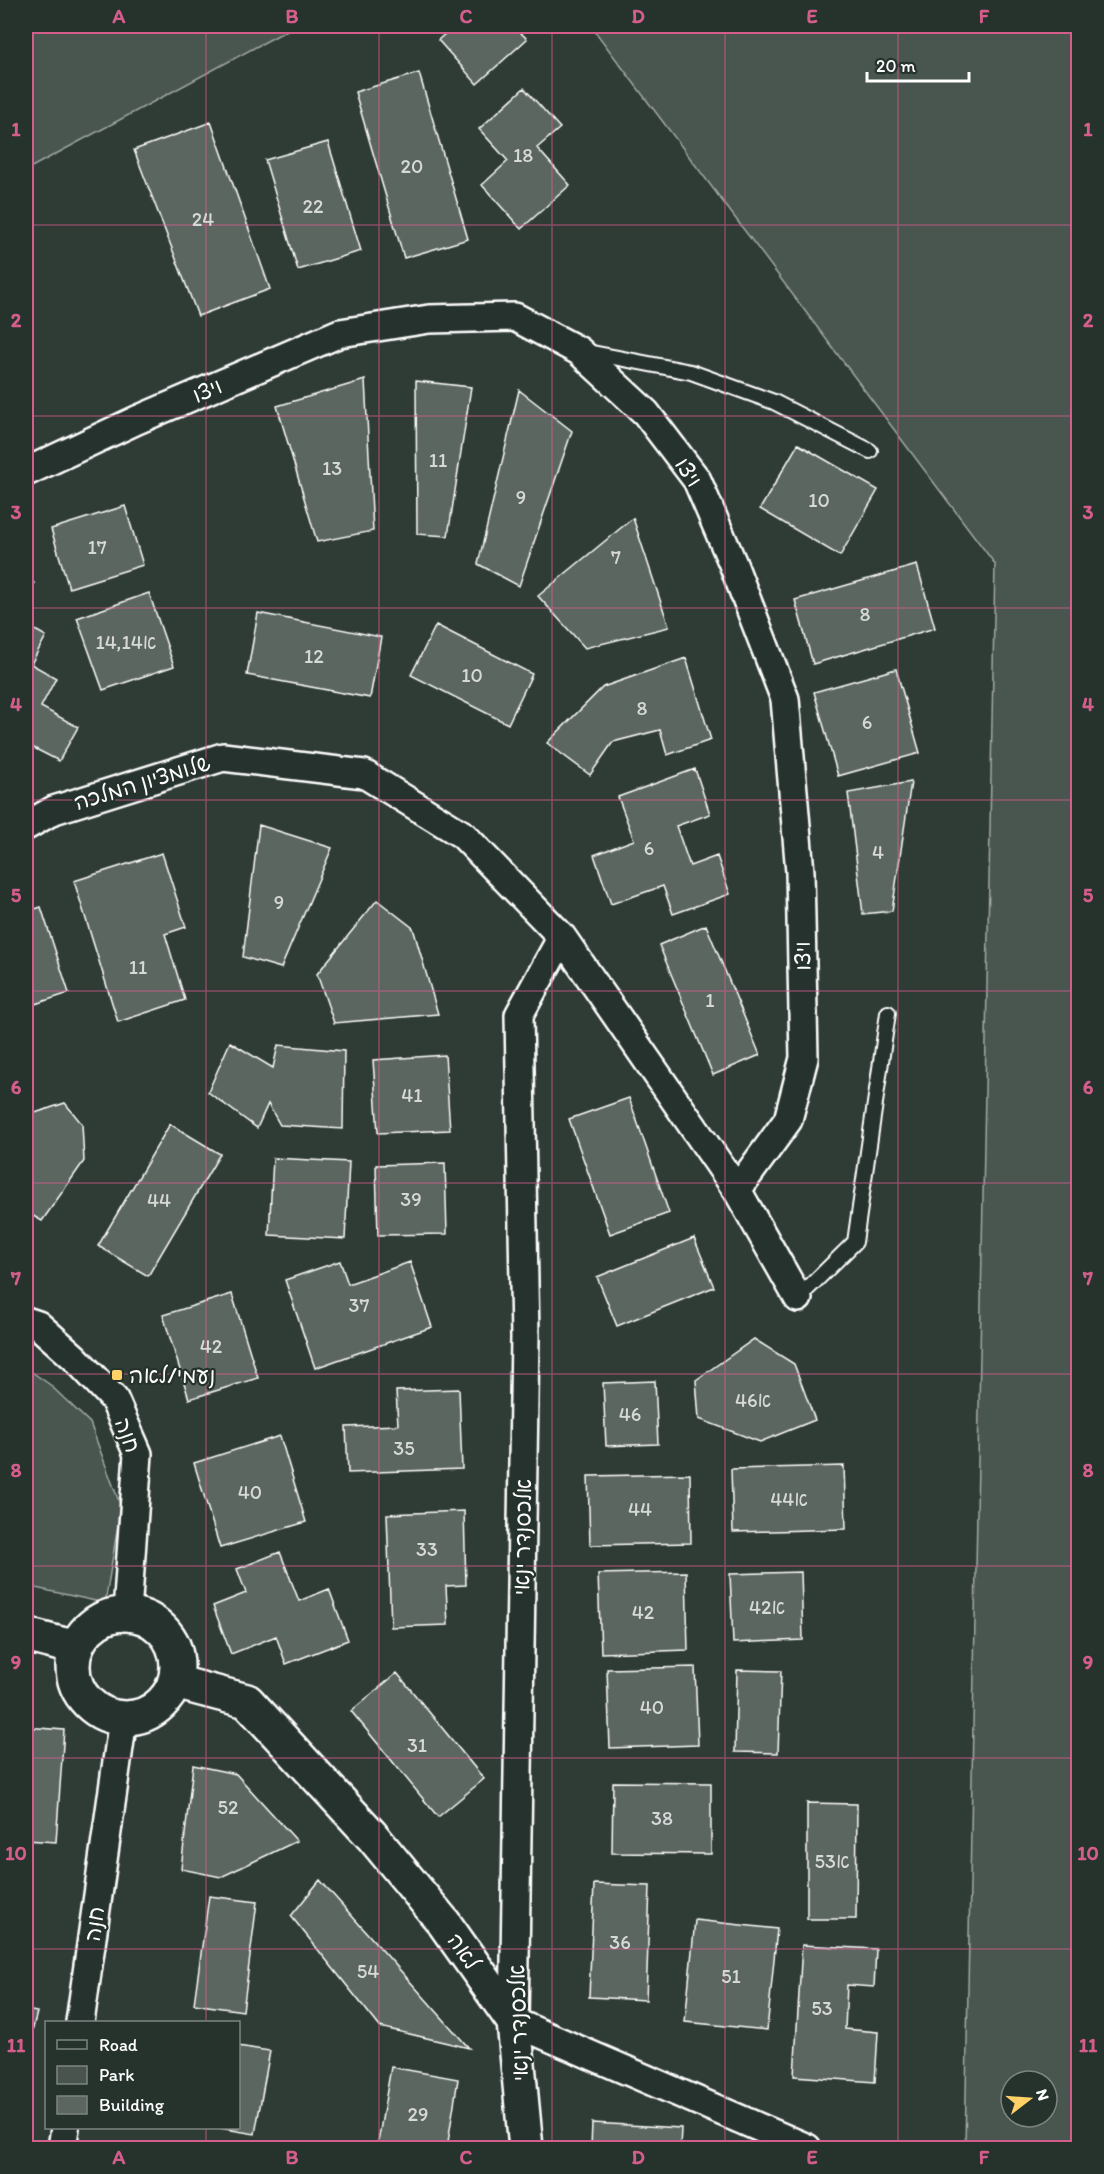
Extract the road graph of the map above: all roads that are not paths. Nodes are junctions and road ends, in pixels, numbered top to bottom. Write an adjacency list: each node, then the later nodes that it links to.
1 (579, 351): 2 (lane); 3 (street, ויצו); 7 (street, ויצו)
2 (870, 451)
3 (26, 472)
4 (26, 826): 5 (street, שלומציון המלכה)
5 (562, 936): 7 (street); 16 (street, אלכסנדר ינאי)
6 (888, 1012): 8 (lane)
7 (737, 1191): 8 (street)
8 (798, 1298)
9 (32, 1323): 10 (street, חנה)
10 (127, 1613): 12 (street); 13 (street)
11 (26, 1635): 12 (street)
12 (76, 1647): 14 (street)
13 (175, 1682): 14 (street); 16 (street, לאה)
14 (123, 1719): 15 (street, חנה)
15 (80, 2021)
16 (514, 2022): 19 (street, אלכסנדר ינאי); 20 (street)
17 (65, 2129): 18 (street)
18 (62, 2148)
19 (526, 2148)
20 (807, 2148)

